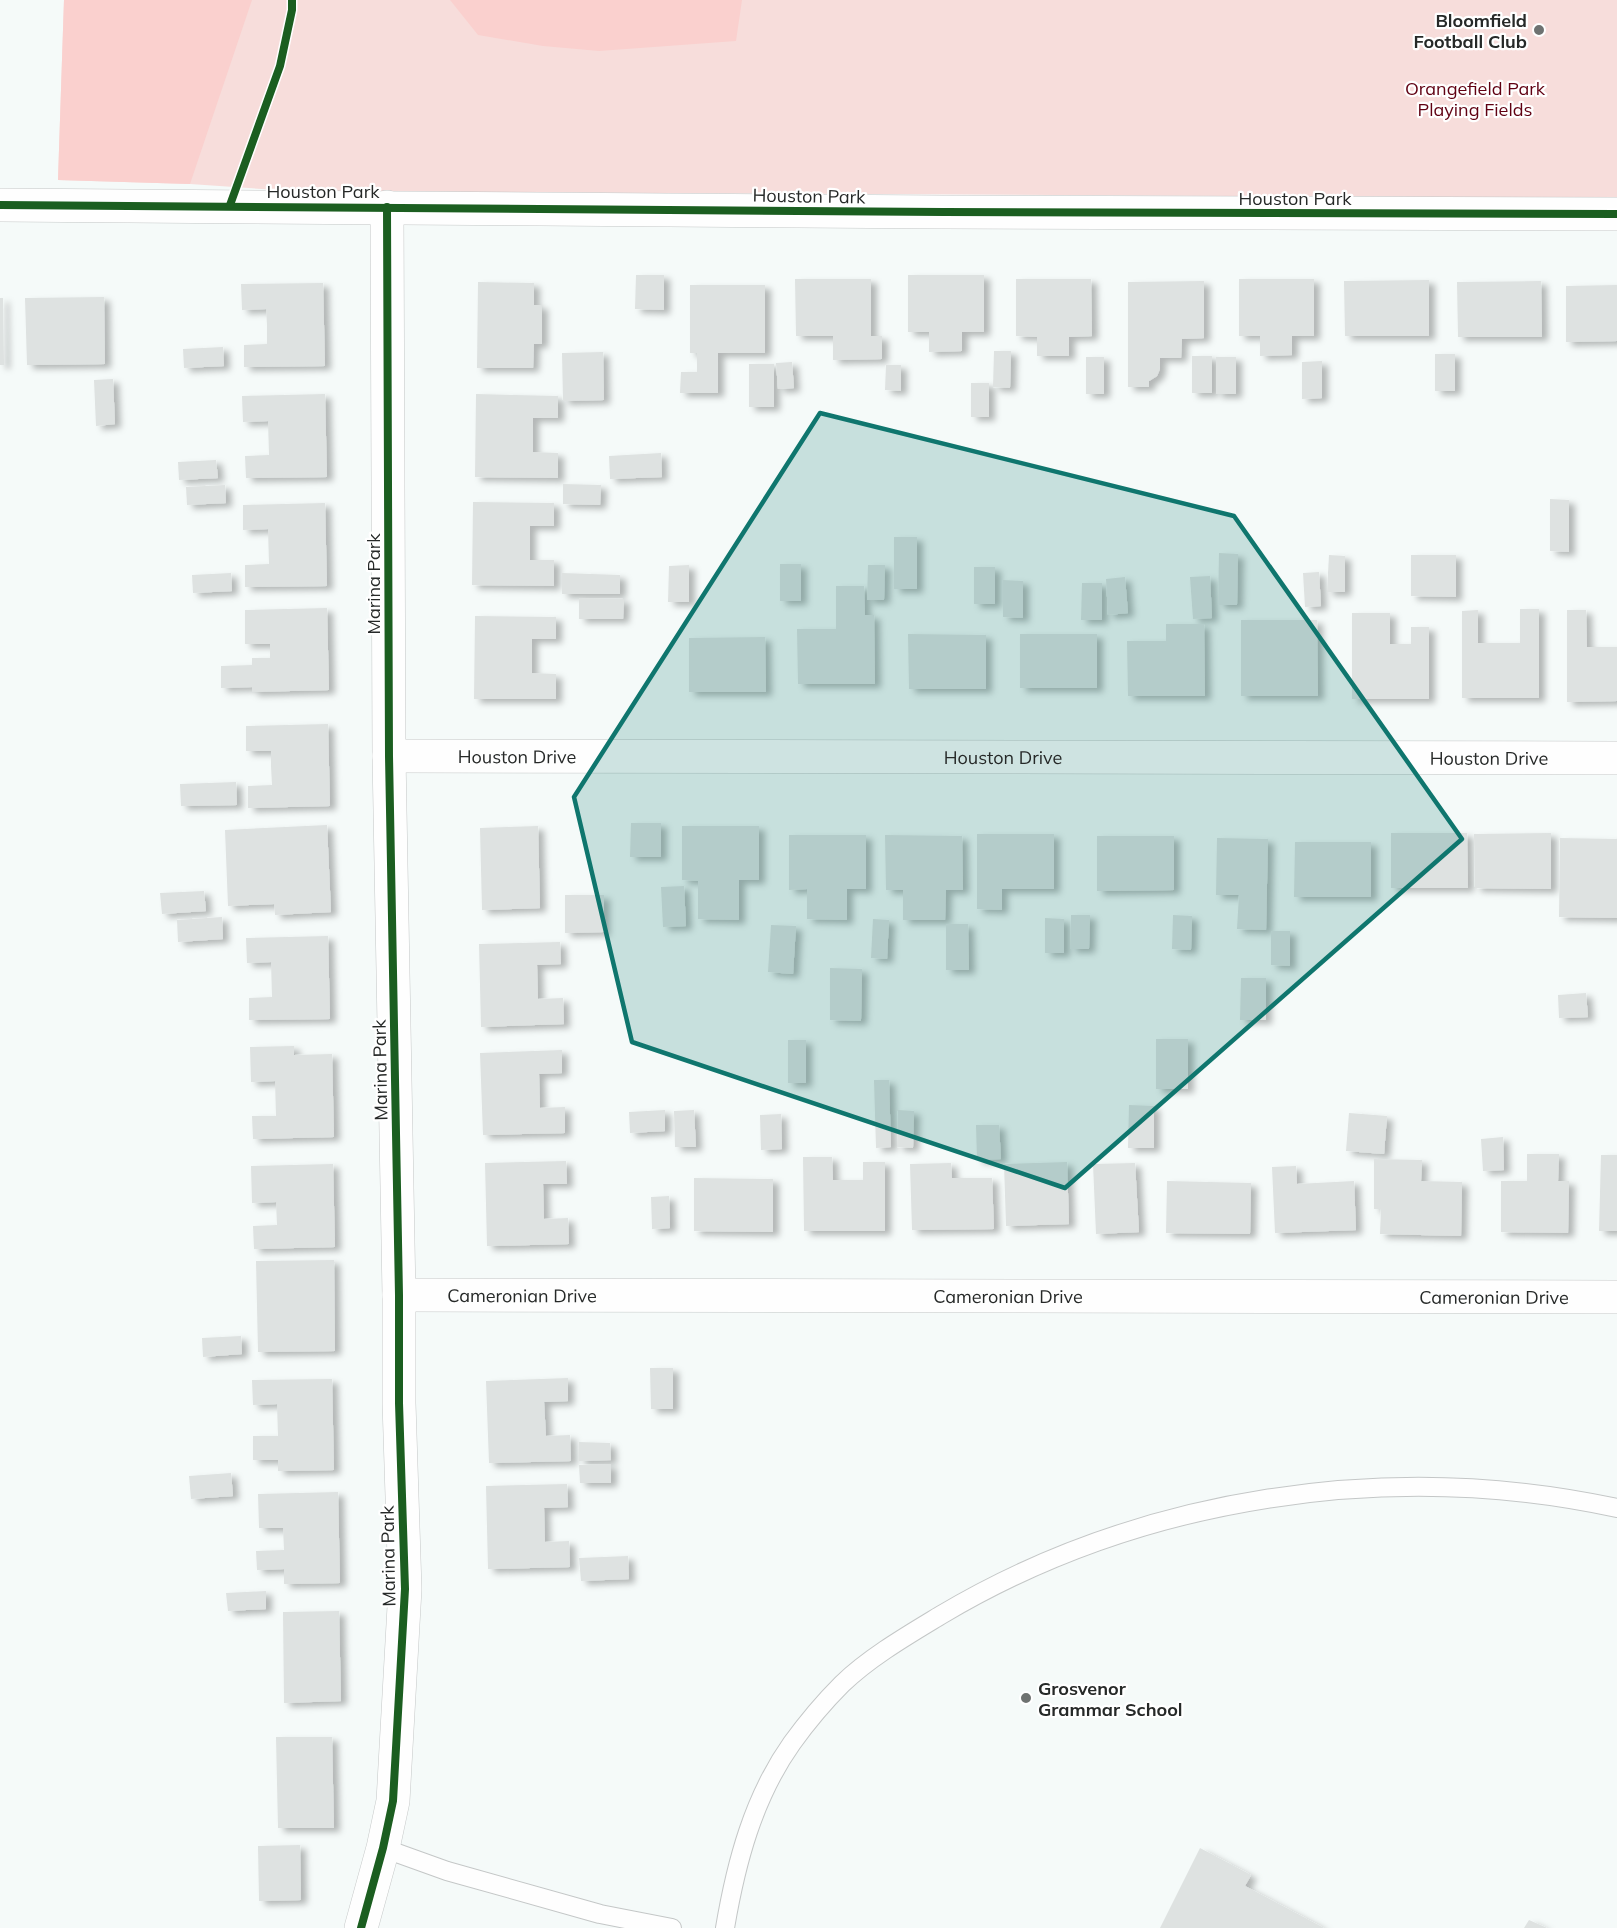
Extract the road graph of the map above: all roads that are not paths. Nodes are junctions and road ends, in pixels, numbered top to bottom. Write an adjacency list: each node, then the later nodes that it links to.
1 (0, 205): 2 (street, Houston Park)
2 (387, 207): 3 (street, Houston Park); 4 (street, Marina Park)
3 (1617, 214)
4 (389, 756): 5 (street, Houston Drive); 6 (street, Marina Park)
5 (1617, 758)
6 (399, 1296): 7 (street, Cameronian Drive); 9 (street, Marina Park)
7 (1617, 1297)
8 (1617, 1508): 13 (lane)
9 (383, 1848): 10 (lane); 11 (street, Marina Park)
10 (600, 1921): 12 (lane)
11 (361, 1928)
12 (672, 1928)
13 (725, 1928)

